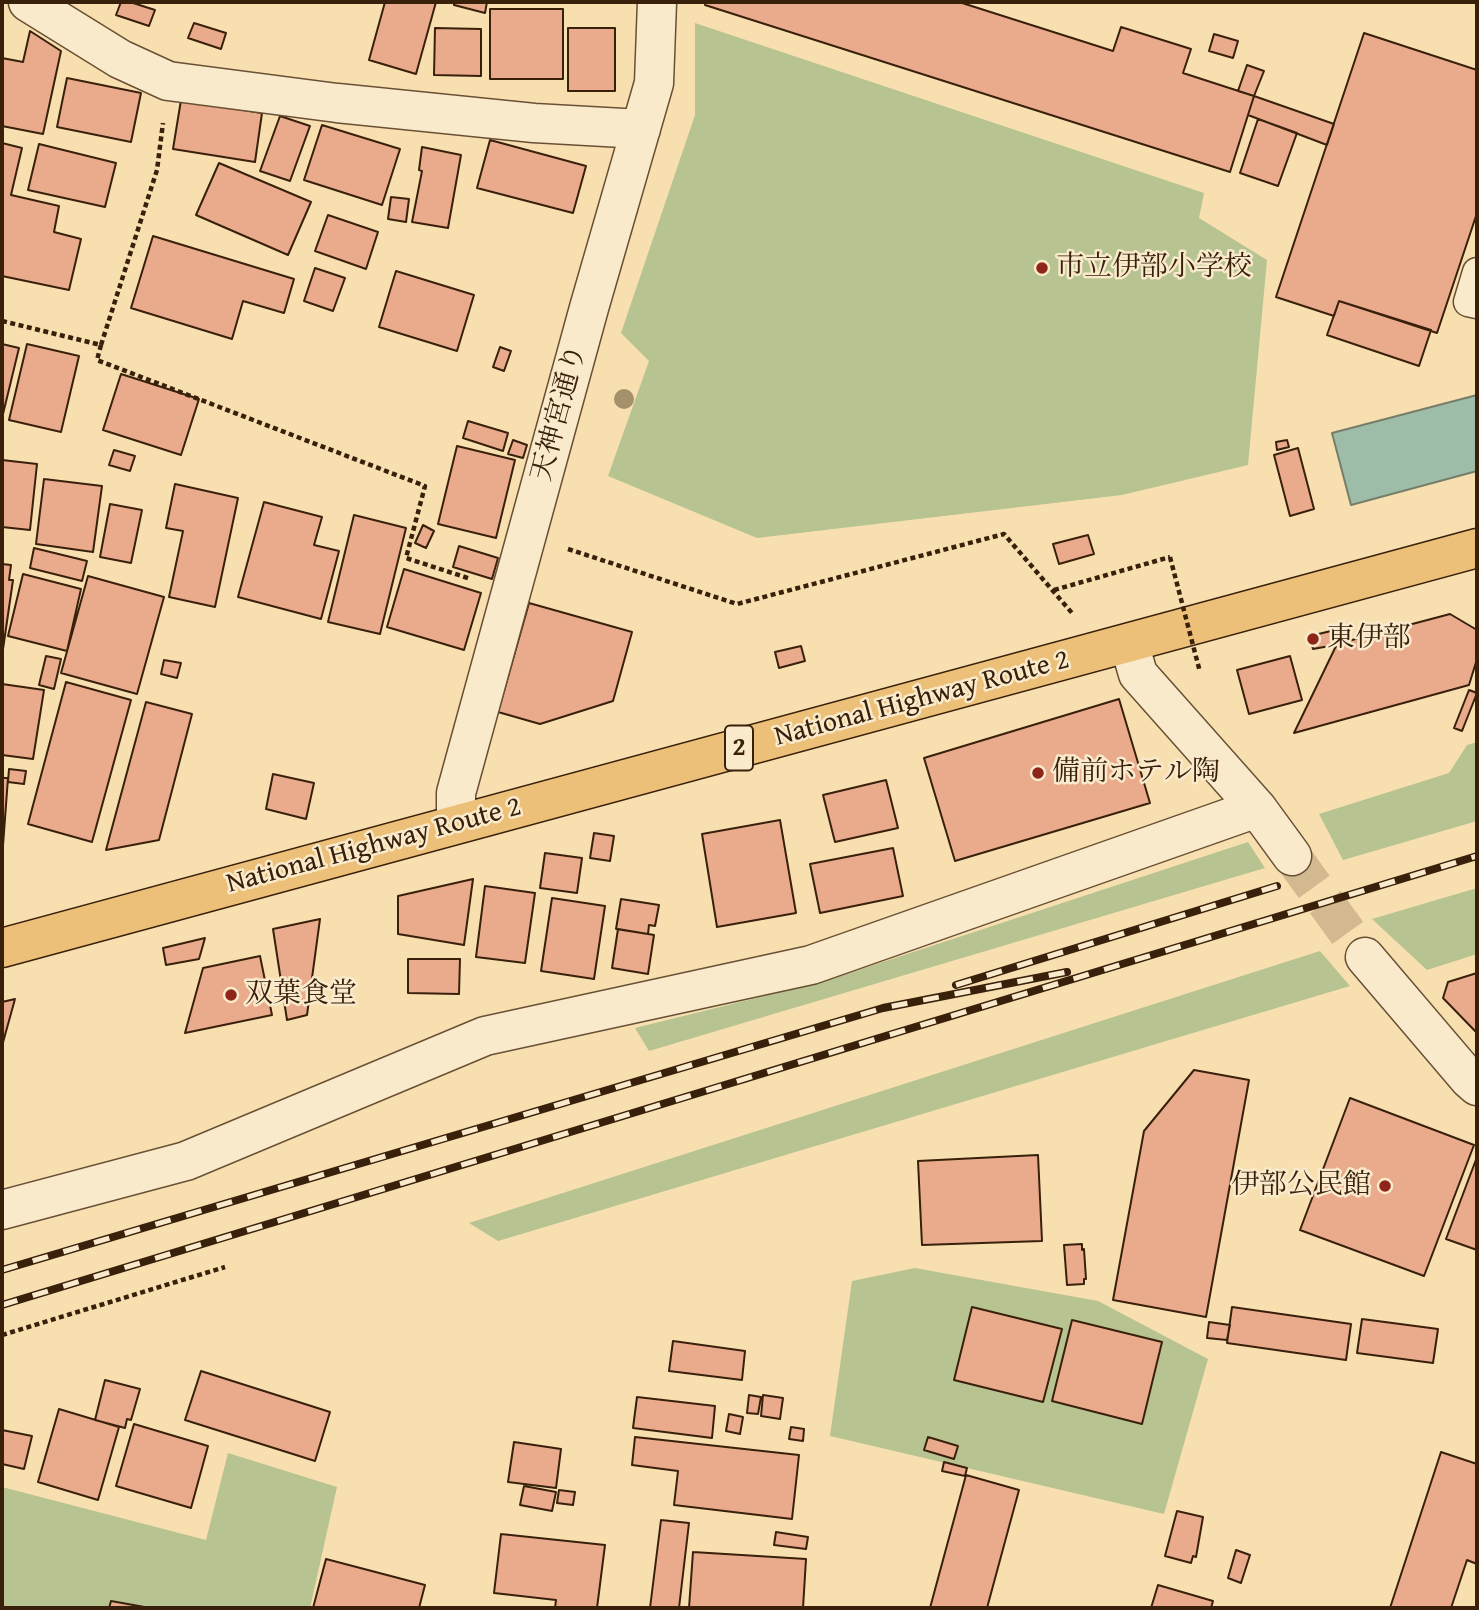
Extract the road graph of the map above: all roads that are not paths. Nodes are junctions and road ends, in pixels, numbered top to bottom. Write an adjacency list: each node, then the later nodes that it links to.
1 (28, 2): 3 (street)
2 (657, 2): 3 (street, 天神宮通り)
3 (641, 129): 9 (street, 天神宮通り)
4 (1477, 272): 5 (lane)
5 (1477, 304)
6 (1477, 548): 7 (highway, National Highway Route 2 / 2)
7 (1129, 643): 8 (street); 9 (highway, National Highway Route 2 / 2)
8 (1257, 808): 10 (street); 14 (street)
9 (456, 824): 11 (highway, National Highway Route 2 / 2)
10 (1292, 856)
11 (2, 948)
12 (1365, 957): 13 (street)
13 (1477, 1086)
14 (2, 1210)

